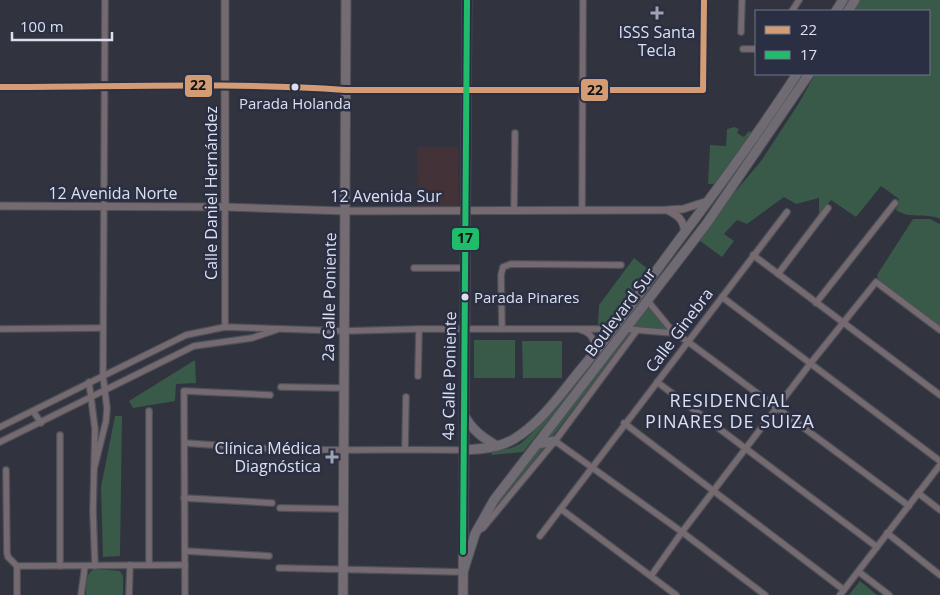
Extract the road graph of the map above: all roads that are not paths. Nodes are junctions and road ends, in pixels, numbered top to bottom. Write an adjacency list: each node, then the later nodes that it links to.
1 (105, 0): 13 (street)
2 (225, 0): 15 (street, Calle Daniel Hernández)
3 (346, 0): 16 (main road, 2a Calle Poniente)
4 (467, 0): 17 (main road, 4a Calle Poniente)
5 (583, 0): 18 (street)
6 (704, 0): 18 (street)
7 (742, 0): 8 (street)
8 (741, 32)
9 (743, 48): 10 (street)
10 (755, 49)
11 (795, 75): 20 (highway, Boulevard Sur)
12 (808, 75): 39 (highway, Boulevard Sur)
13 (104, 86): 14 (street); 15 (street); 23 (street)
14 (0, 87)
15 (225, 87): 16 (street); 24 (street, Calle Daniel Hernández)
16 (345, 90): 17 (street); 30 (main road, 2a Calle Poniente)
17 (466, 90): 18 (street); 26 (main road, 4a Calle Poniente)
18 (583, 90): 28 (street)
19 (514, 133): 27 (street)
20 (709, 201): 29 (street, 12 Avenida Sur); 32 (highway, Boulevard Sur)
21 (895, 203): 40 (street)
22 (0, 206): 23 (street, 12 Avenida Norte)
23 (104, 207): 24 (street, 12 Avenida Norte); 44 (street)
24 (225, 207): 30 (street, 12 Avenida Sur); 43 (street, Calle Daniel Hernández)
25 (828, 208): 37 (street)
26 (465, 210): 27 (street, 12 Avenida Sur); 30 (street, 12 Avenida Sur); 36 (main road, 4a Calle Poniente)
27 (514, 210): 28 (street, 12 Avenida Sur)
28 (582, 210): 29 (street, 12 Avenida Sur)
29 (666, 210): 32 (street)
30 (345, 211): 55 (main road, 2a Calle Poniente)
31 (787, 212): 33 (street, Calle Ginebra)
32 (685, 232): 41 (highway, Boulevard Sur)
33 (754, 255): 37 (street); 38 (street, Calle Ginebra)
34 (621, 265): 49 (street)
35 (414, 268): 36 (street)
36 (465, 268): 48 (main road, 4a Calle Poniente)
37 (778, 274): 40 (street)
38 (722, 297): 57 (street, Calle Ginebra); 59 (street)
39 (647, 300): 52 (highway, Boulevard Sur); 56 (street)
40 (816, 303): 42 (street)
41 (627, 311): 51 (highway, Boulevard Sur); 52 (street)
42 (844, 322): 54 (street); 59 (street); 68 (street)
43 (225, 327): 47 (street); 60 (street)
44 (103, 328): 46 (street); 60 (street)
45 (420, 328): 48 (street); 55 (street); 61 (street)
46 (0, 329)
47 (280, 329): 55 (street); 66 (street)
48 (465, 329): 49 (street); 74 (main road, 4a Calle Poniente)
49 (502, 329): 50 (street)
50 (576, 329): 51 (street); 58 (street)
51 (614, 329): 58 (highway, Boulevard Sur)
52 (625, 330): 53 (street); 82 (highway, Boulevard Sur)
53 (637, 330): 56 (street); 79 (street)
54 (940, 330)
55 (344, 331): 65 (main road, 2a Calle Poniente)
56 (674, 333): 57 (street)
57 (687, 341): 63 (street, Calle Ginebra); 71 (street)
58 (596, 351): 83 (highway, Boulevard Sur)
59 (810, 364): 71 (street); 90 (street)
60 (103, 376): 62 (street); 66 (street)
61 (418, 376)
62 (89, 382): 70 (street); 72 (street)
63 (657, 382): 76 (street, Calle Ginebra); 88 (street)
64 (281, 387): 65 (street)
65 (343, 388): 89 (main road, 2a Calle Poniente)
66 (105, 390): 70 (street); 93 (street)
67 (270, 395): 81 (street)
68 (940, 395)
69 (406, 397): 86 (street)
70 (91, 398): 75 (street); 93 (street)
71 (777, 408): 88 (street); 99 (street)
72 (33, 411): 75 (street); 77 (street)
73 (149, 411): 112 (street)
74 (464, 415): 83 (highway); 87 (main road, 4a Calle Poniente)
75 (40, 423): 80 (street)
76 (624, 423): 92 (street, Calle Ginebra); 95 (street)
77 (0, 427)
78 (60, 435): 115 (street)
79 (555, 441): 82 (highway); 92 (street); 104 (street)
80 (0, 442)
81 (185, 443): 84 (street); 97 (street)
82 (537, 444): 104 (highway, Boulevard Sur)
83 (497, 446): 87 (highway, Boulevard Sur)
84 (272, 449)
85 (281, 449): 89 (street)
86 (406, 449): 87 (street); 89 (street)
87 (463, 450): 120 (main road, 4a Calle Poniente)
88 (745, 450): 95 (street); 108 (street)
89 (344, 451): 101 (main road, 2a Calle Poniente)
90 (940, 461)
91 (940, 465): 96 (street)
92 (592, 466): 102 (street, Calle Ginebra); 105 (street)
93 (94, 469): 117 (street)
94 (6, 470): 114 (street)
95 (714, 490): 105 (street); 124 (street)
96 (918, 493): 99 (street); 103 (street)
97 (184, 498): 98 (street); 109 (street)
98 (272, 503)
99 (909, 506): 106 (street)
100 (280, 508): 101 (street)
101 (343, 509): 119 (main road, 2a Calle Poniente)
102 (561, 509): 107 (street, Calle Ginebra); 123 (street)
103 (940, 510)
104 (477, 530): 120 (highway, Boulevard Sur)
105 (682, 532): 123 (street); 132 (street)
106 (888, 533): 108 (street); 122 (street)
107 (540, 536)
108 (877, 547): 121 (street)
109 (185, 551): 110 (street); 113 (street)
110 (269, 556)
111 (130, 565): 112 (street); 117 (street); 128 (street)
112 (149, 565): 113 (street)
113 (185, 565): 129 (street)
114 (17, 566): 115 (street); 126 (street)
115 (60, 566): 116 (street)
116 (85, 566): 117 (street); 127 (street)
117 (95, 566)
118 (279, 568): 119 (street)
119 (344, 570): 120 (street); 130 (main road, 2a Calle Poniente)
120 (463, 572): 125 (main road, 4a Calle Poniente)
121 (859, 572): 124 (street); 133 (street)
122 (940, 575)
123 (651, 576): 131 (street)
124 (842, 593)
125 (463, 594)
126 (17, 595)
127 (81, 595)
128 (129, 595)
129 (186, 595)
130 (343, 595)
131 (676, 595)
132 (765, 595)
133 (889, 595)

